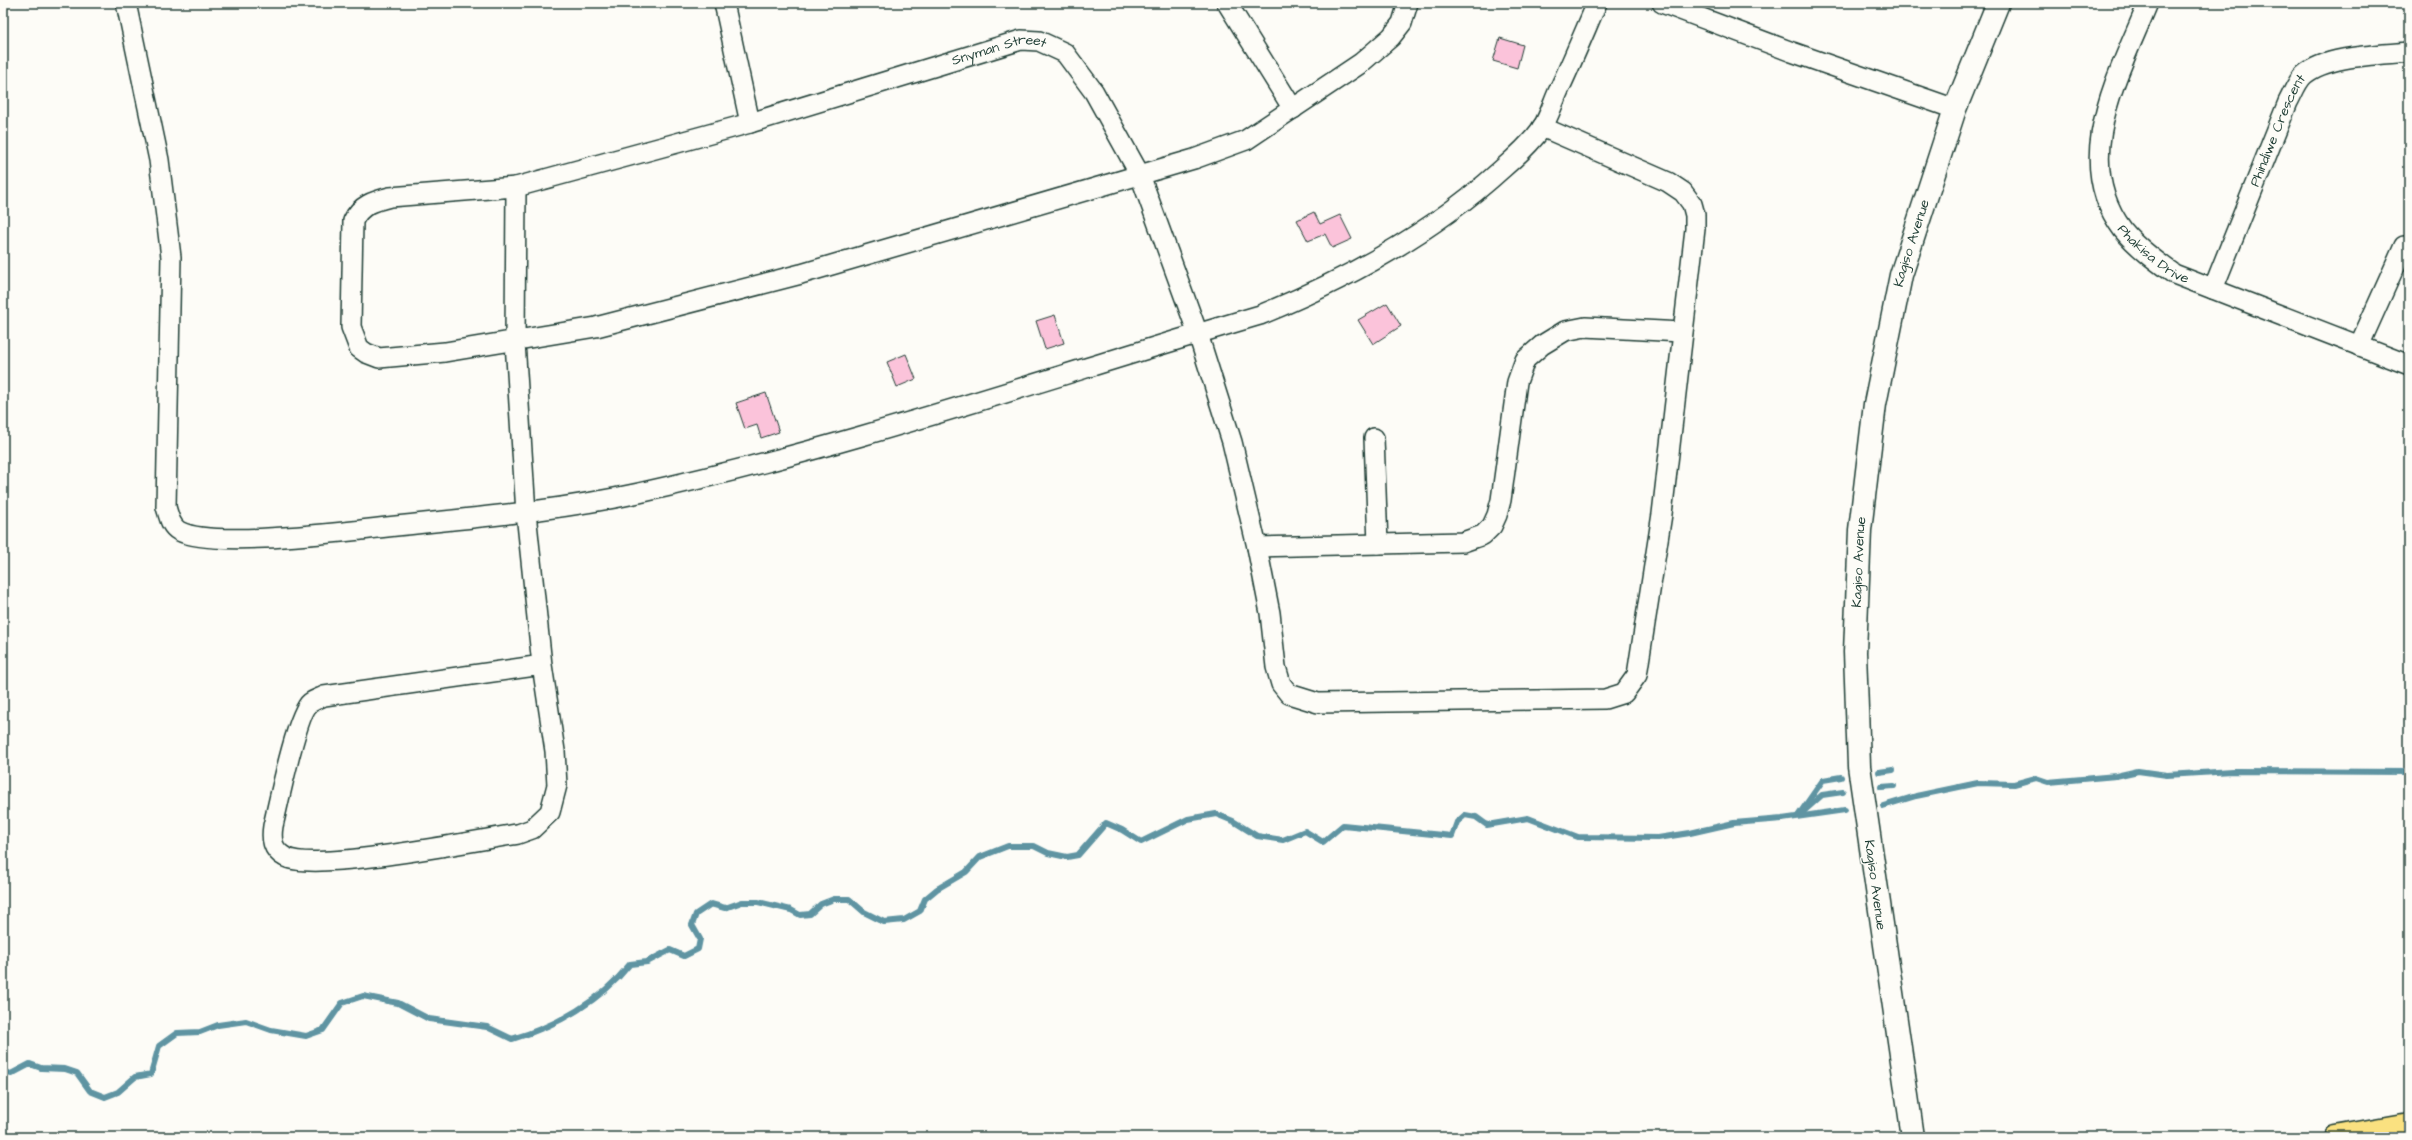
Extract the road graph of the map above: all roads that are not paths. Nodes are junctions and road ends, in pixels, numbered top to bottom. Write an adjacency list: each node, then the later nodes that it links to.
1 (126, 3): 24 (street)
2 (724, 3): 12 (street)
3 (1226, 3): 10 (street)
4 (1408, 3): 10 (street, Snyman Street)
5 (1597, 3): 13 (street)
6 (1662, 3): 11 (street)
7 (1998, 3): 11 (street, Kagiso Avenue)
8 (2148, 3): 17 (street, Phakisa Drive)
9 (2409, 52): 17 (street, Phindiwe Crescent)
10 (1293, 109): 14 (street, Snyman Street)
11 (1955, 109): 29 (street, Kagiso Avenue)
12 (750, 123): 14 (street, Snyman Street); 15 (street, Snyman Street)
13 (1542, 127): 18 (street, Snyman Street); 19 (street)
14 (1140, 176): 19 (street, Snyman Street); 20 (street, Snyman Street)
15 (516, 188): 20 (street); 20 (street, Snyman Street)
16 (2404, 246): 21 (street)
17 (2213, 289): 21 (street, Phakisa Drive)
18 (1682, 332): 25 (street); 26 (street, Snyman Street)
19 (1198, 334): 24 (street); 26 (street, Snyman Street)
20 (515, 342): 24 (street)
21 (2359, 346): 22 (street, Phakisa Drive)
22 (2409, 365)
23 (1374, 438): 25 (street)
24 (526, 513): 27 (street)
25 (1378, 544): 26 (street)
26 (1257, 547)
27 (542, 665): 27 (street)
28 (2409, 1124): 30 (main road)
29 (1913, 1137)
30 (2335, 1137)

